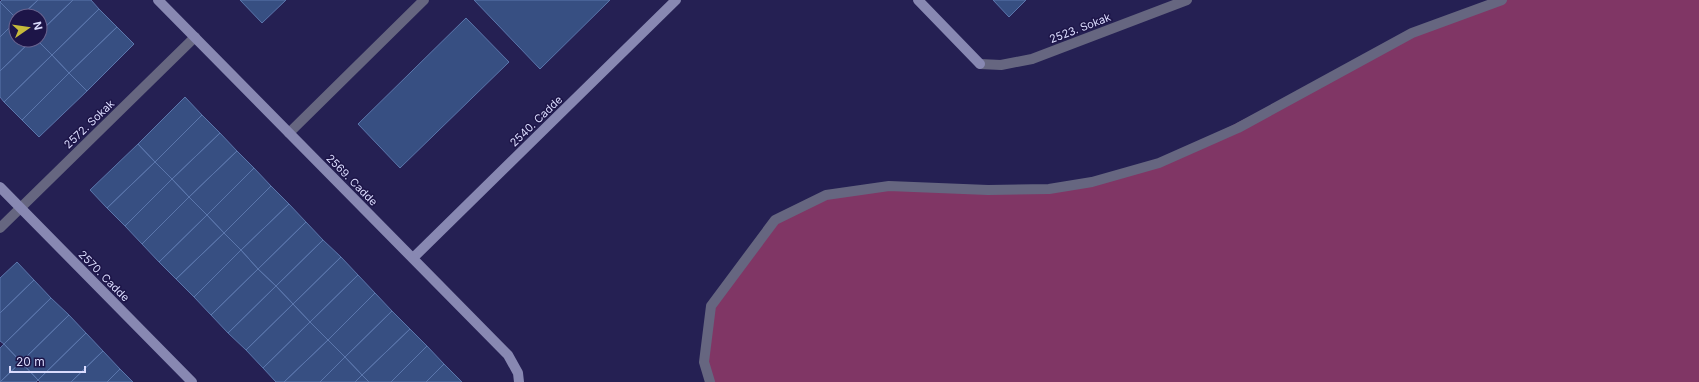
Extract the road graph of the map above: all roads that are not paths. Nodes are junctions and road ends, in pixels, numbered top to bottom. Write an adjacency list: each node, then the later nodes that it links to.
1 (158, 0): 7 (street, 2569. Cadde)
2 (424, 0): 8 (street)
3 (918, 0): 4 (street, 2523. Sokak)
4 (1184, 0)
5 (1502, 0): 15 (street)
6 (670, 2): 12 (street, 2540. Cadde)
7 (195, 37): 8 (street, 2569. Cadde); 10 (street, 2572. Sokak)
8 (289, 133): 12 (street, 2569. Cadde)
9 (0, 187): 10 (street, 2570. Cadde)
10 (20, 208): 11 (street, 2572. Sokak); 13 (street, 2570. Cadde)
11 (0, 228)
12 (413, 258): 14 (street, 2569. Cadde)
13 (192, 382)
14 (519, 382)
15 (710, 382)

